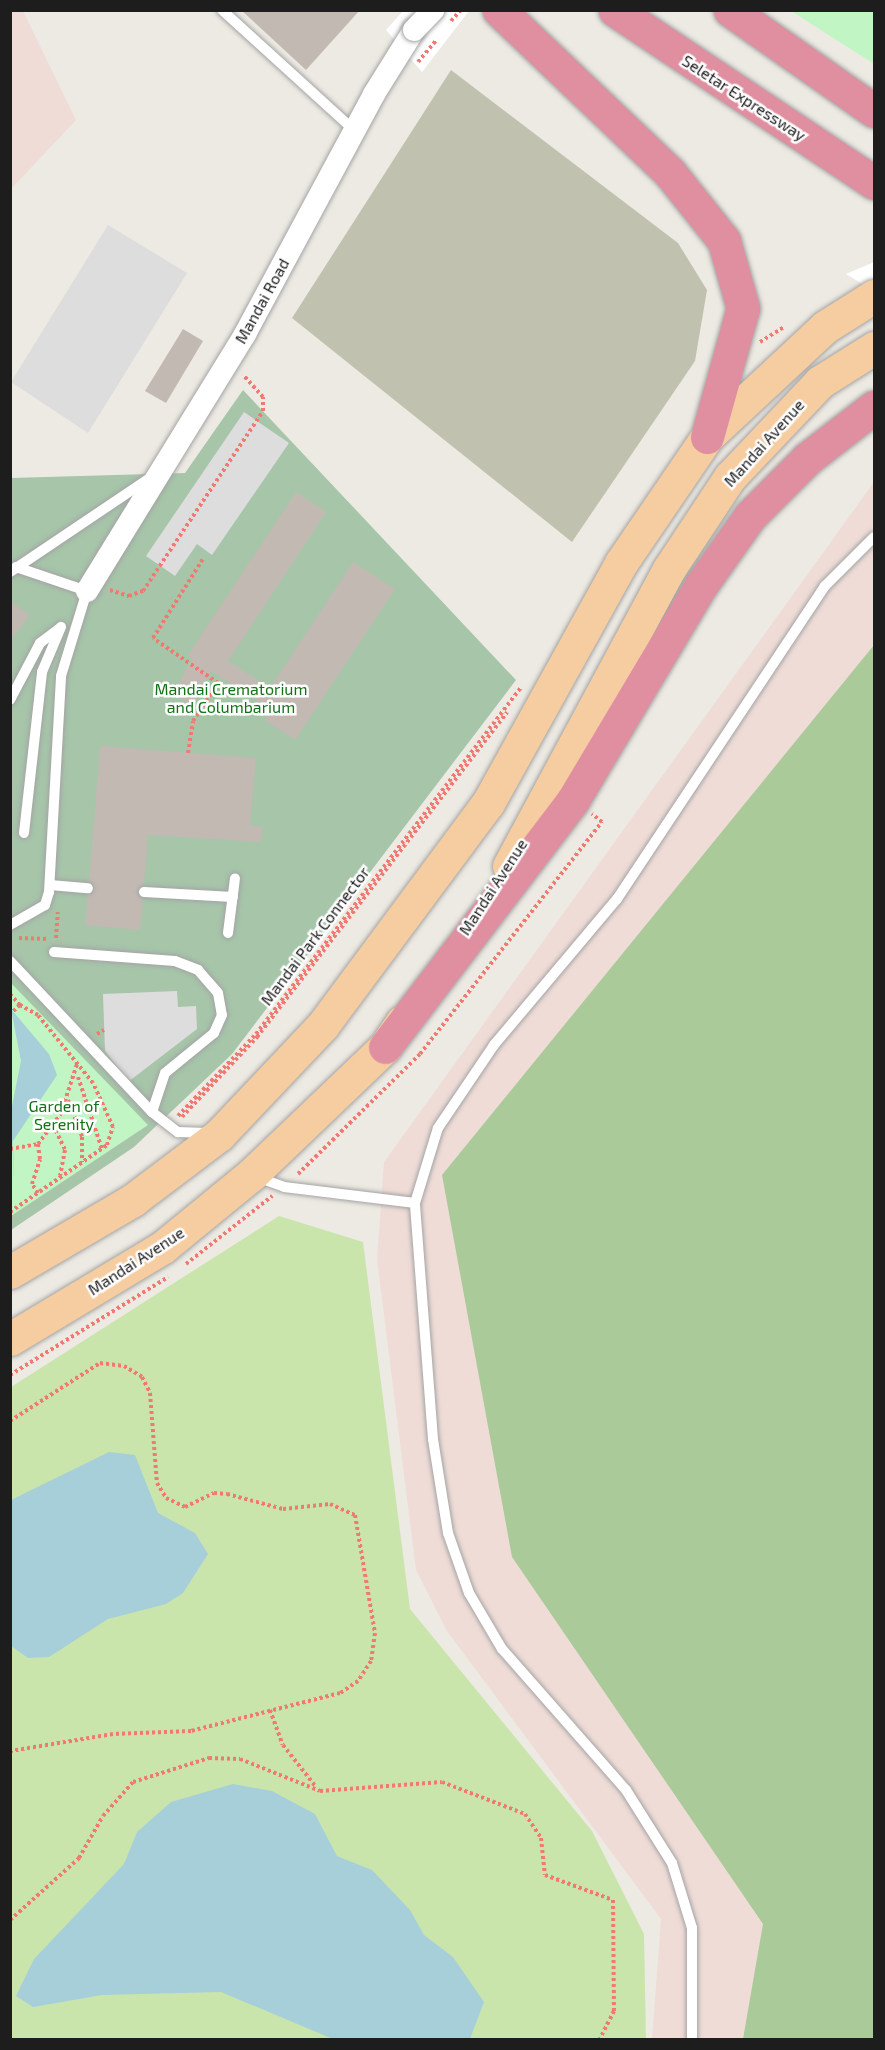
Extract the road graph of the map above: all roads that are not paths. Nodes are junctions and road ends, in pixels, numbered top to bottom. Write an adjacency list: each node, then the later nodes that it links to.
1 (222, 10): 7 (lane)
2 (433, 10): 7 (street, Mandai Road, bridge)
3 (499, 10): 12 (highway)
4 (615, 10): 8 (highway, Seletar Expressway)
5 (730, 10): 6 (highway)
6 (874, 111)
7 (354, 130): 13 (street, Mandai Road)
8 (874, 183)
9 (874, 296): 12 (main road)
10 (874, 348): 30 (main road, Mandai Avenue)
11 (874, 407): 30 (highway)
12 (707, 437): 32 (main road)
13 (163, 469): 15 (lane); 16 (street, Mandai Road)
14 (874, 537): 34 (lane)
15 (13, 569): 16 (lane)
16 (95, 589): 17 (lane)
17 (78, 615): 18 (lane); 22 (lane)
18 (62, 627): 19 (lane); 20 (lane)
19 (10, 700)
20 (24, 833)
21 (235, 878): 25 (lane)
22 (50, 885): 23 (lane); 26 (lane)
23 (88, 888)
24 (144, 892): 25 (lane)
25 (233, 897): 27 (lane)
26 (10, 925)
27 (228, 933)
28 (54, 952): 31 (lane)
29 (10, 961): 31 (lane)
30 (385, 1047): 33 (main road, Mandai Avenue)
31 (152, 1112): 32 (lane)
32 (230, 1123): 35 (main road)
33 (251, 1175): 34 (lane); 36 (main road, Mandai Avenue)
34 (415, 1203): 37 (lane)
35 (10, 1272)
36 (10, 1339)
37 (692, 2040)

